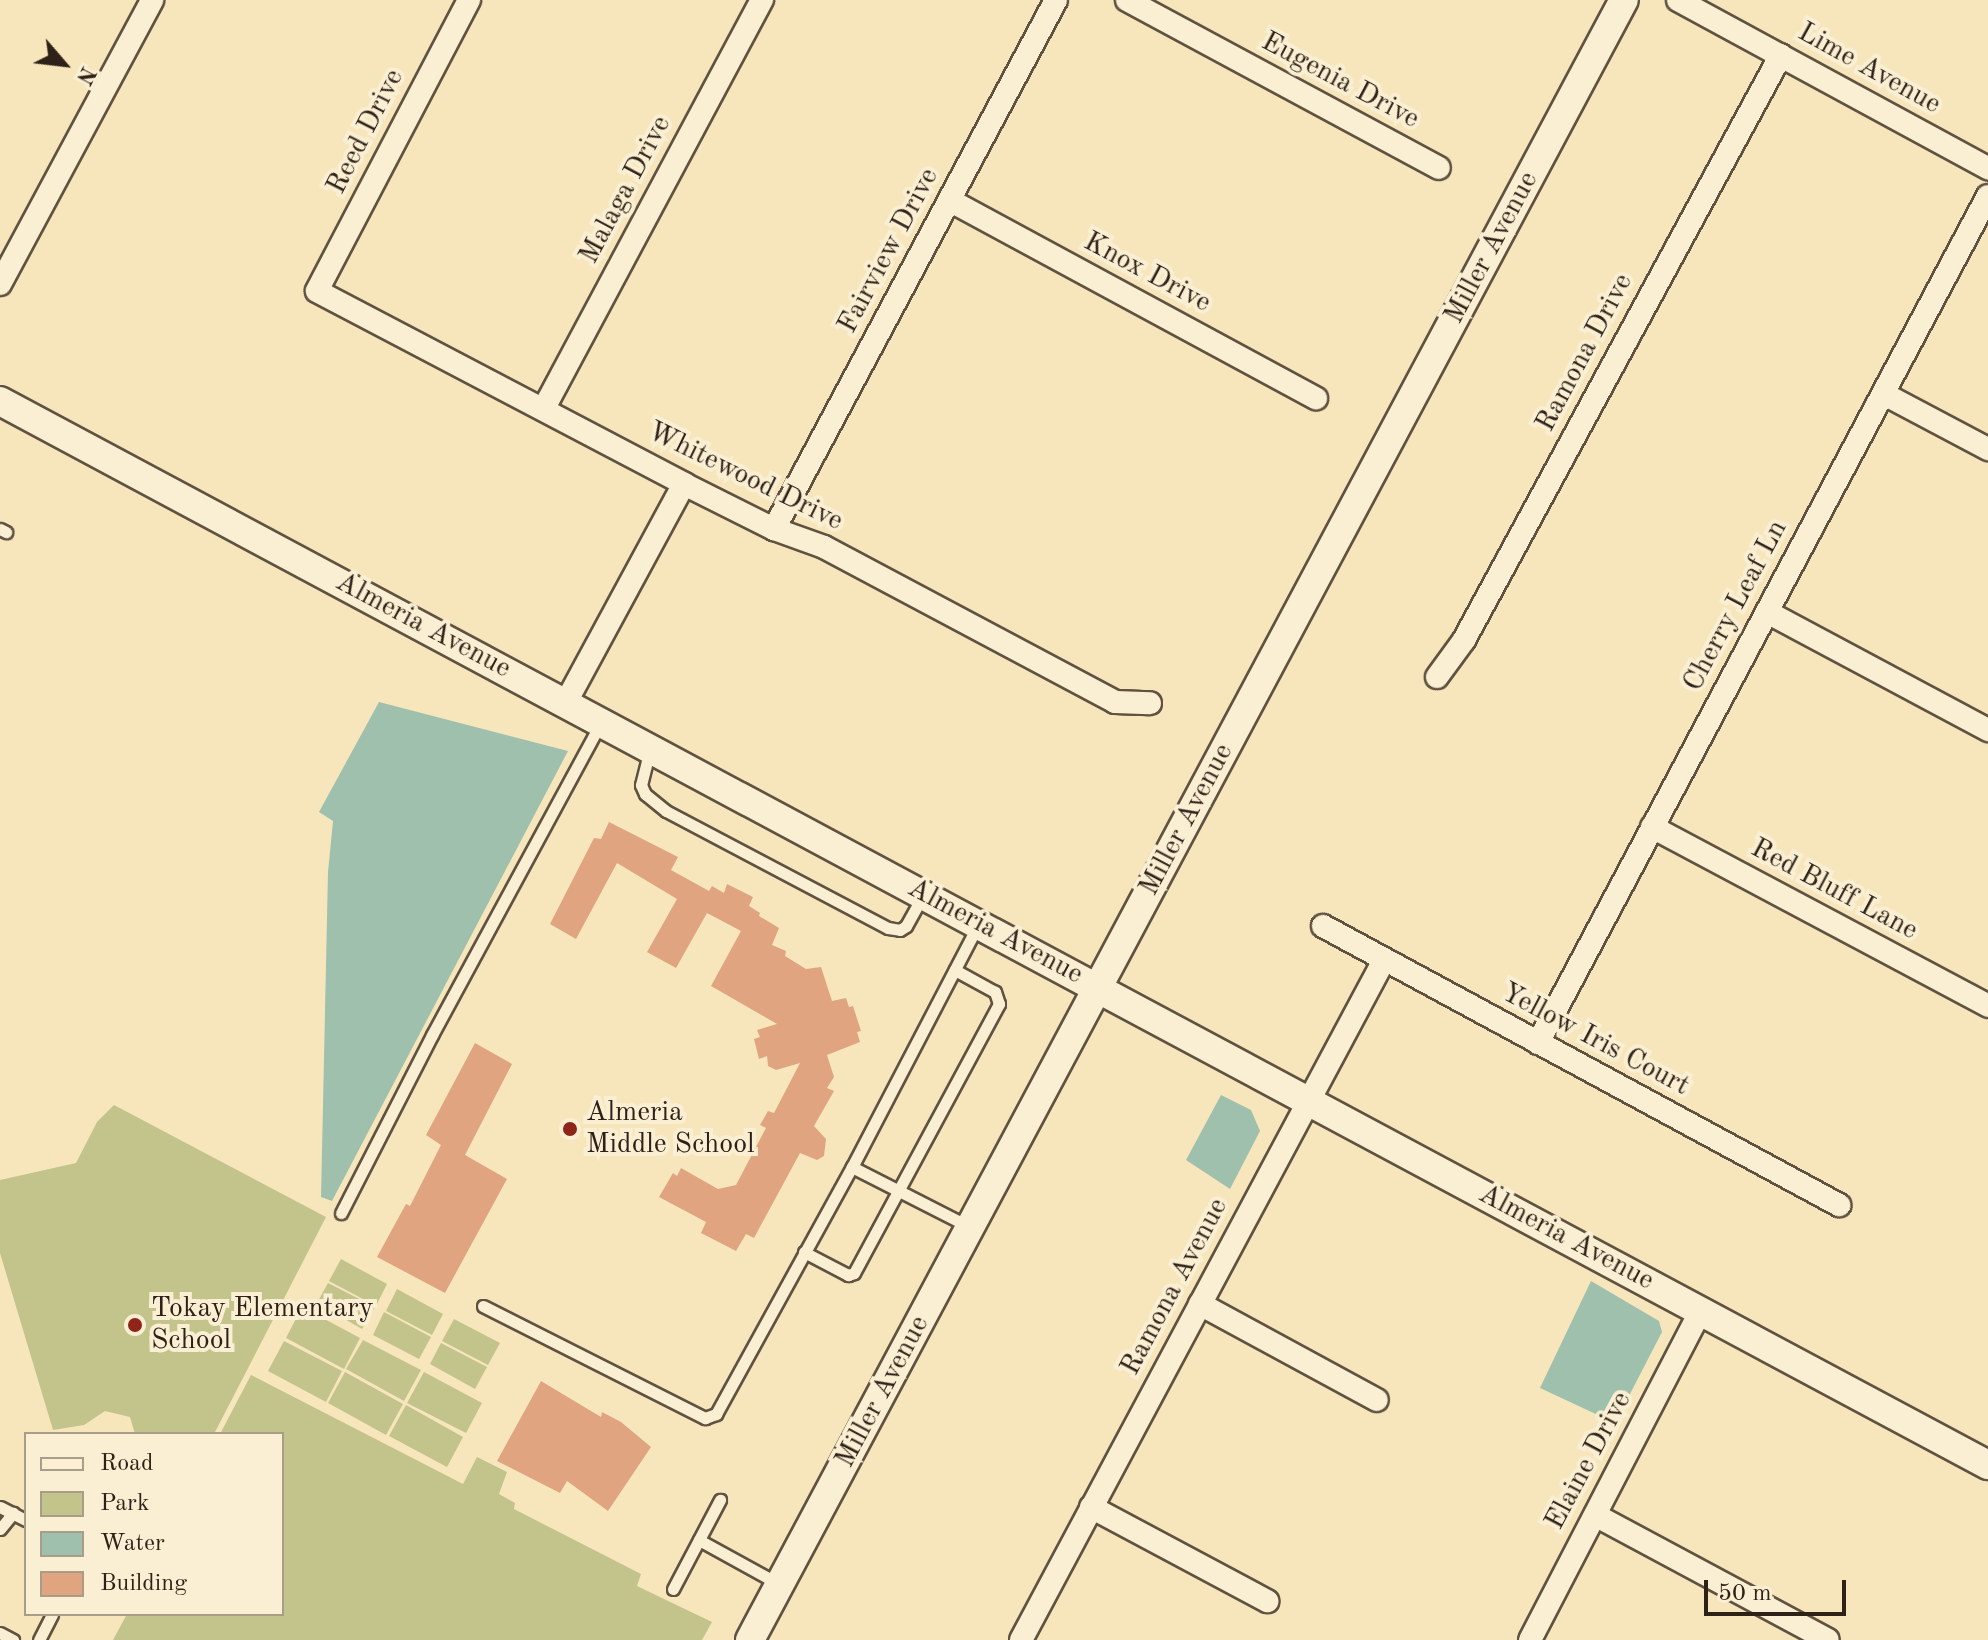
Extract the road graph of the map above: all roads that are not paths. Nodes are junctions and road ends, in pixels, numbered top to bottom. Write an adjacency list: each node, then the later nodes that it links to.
1 (152, 0): 13 (street)
2 (469, 0): 14 (street, Reed Drive)
3 (762, 0): 18 (street, Malaga Drive)
4 (1056, 0): 12 (street, Fairview Drive)
5 (1127, 0): 9 (street, Eugenia Drive)
6 (1624, 0): 35 (street, Miller Avenue)
7 (1678, 0): 8 (street, Lime Avenue)
8 (1781, 55): 10 (street, Lime Avenue); 23 (street, Ramona Drive)
9 (1439, 168)
10 (1988, 168)
11 (1988, 196): 15 (street, Cherry Leaf Ln)
12 (951, 201): 16 (street, Knox Drive); 21 (street, Fairview Drive)
13 (0, 284)
14 (317, 291): 18 (street, Whitewood Drive)
15 (1884, 394): 19 (street); 22 (street, Cherry Leaf Ln)
16 (1316, 398)
17 (0, 401): 24 (street, Almeria Avenue)
18 (544, 408): 20 (street, Whitewood Drive)
19 (1988, 449)
20 (684, 484): 21 (street, Whitewood Drive); 24 (street)
21 (774, 529): 25 (street, Whitewood Drive)
22 (1767, 612): 27 (street); 29 (street, Cherry Leaf Ln)
23 (1437, 677)
24 (566, 702): 26 (street, Almeria Avenue)
25 (1150, 703)
26 (601, 721): 28 (street, Almeria Avenue); 42 (lane)
27 (1988, 730)
28 (650, 749): 30 (street, Almeria Avenue); 30 (lane)
29 (1652, 827): 36 (street, Red Bluff Lane); 37 (street, Cherry Leaf Ln)
30 (924, 894): 31 (street, Almeria Avenue)
31 (978, 925): 34 (lane); 35 (street, Almeria Avenue)
32 (1323, 926): 33 (street, Yellow Iris Court)
33 (1383, 962): 37 (street, Yellow Iris Court); 38 (street, Ramona Avenue)
34 (955, 970): 39 (lane); 40 (lane)
35 (1098, 987): 38 (street, Almeria Avenue); 43 (street, Miller Avenue)
36 (1988, 1006)
37 (1538, 1043): 41 (street, Yellow Iris Court)
38 (1308, 1100): 45 (street, Ramona Avenue); 47 (street, Almeria Avenue)
39 (852, 1167): 40 (lane); 44 (lane)
40 (898, 1191): 43 (lane); 44 (lane)
41 (1839, 1205)
42 (341, 1213)
43 (971, 1228): 58 (street, Miller Avenue)
44 (804, 1252): 46 (lane)
45 (1200, 1304): 48 (street); 52 (street, Ramona Avenue)
46 (483, 1306)
47 (1701, 1310): 49 (street, Almeria Avenue); 54 (street, Elaine Drive)
48 (1377, 1400)
49 (1988, 1465)
50 (720, 1500): 57 (lane)
51 (0, 1507): 53 (lane)
52 (1091, 1507): 60 (street); 66 (street, Ramona Avenue)
53 (13, 1513): 55 (lane); 56 (lane)
54 (1595, 1515): 67 (street, Elaine Drive); 68 (street)
55 (24, 1519)
56 (0, 1529)
57 (699, 1540): 58 (lane); 59 (lane)
58 (780, 1585): 65 (street, Miller Avenue)
59 (673, 1589)
60 (1267, 1601)
61 (51, 1616): 64 (lane)
62 (0, 1633): 63 (lane)
63 (13, 1640)
64 (39, 1640)
65 (750, 1640)
66 (1021, 1640)
67 (1530, 1640)
68 (1828, 1640)

